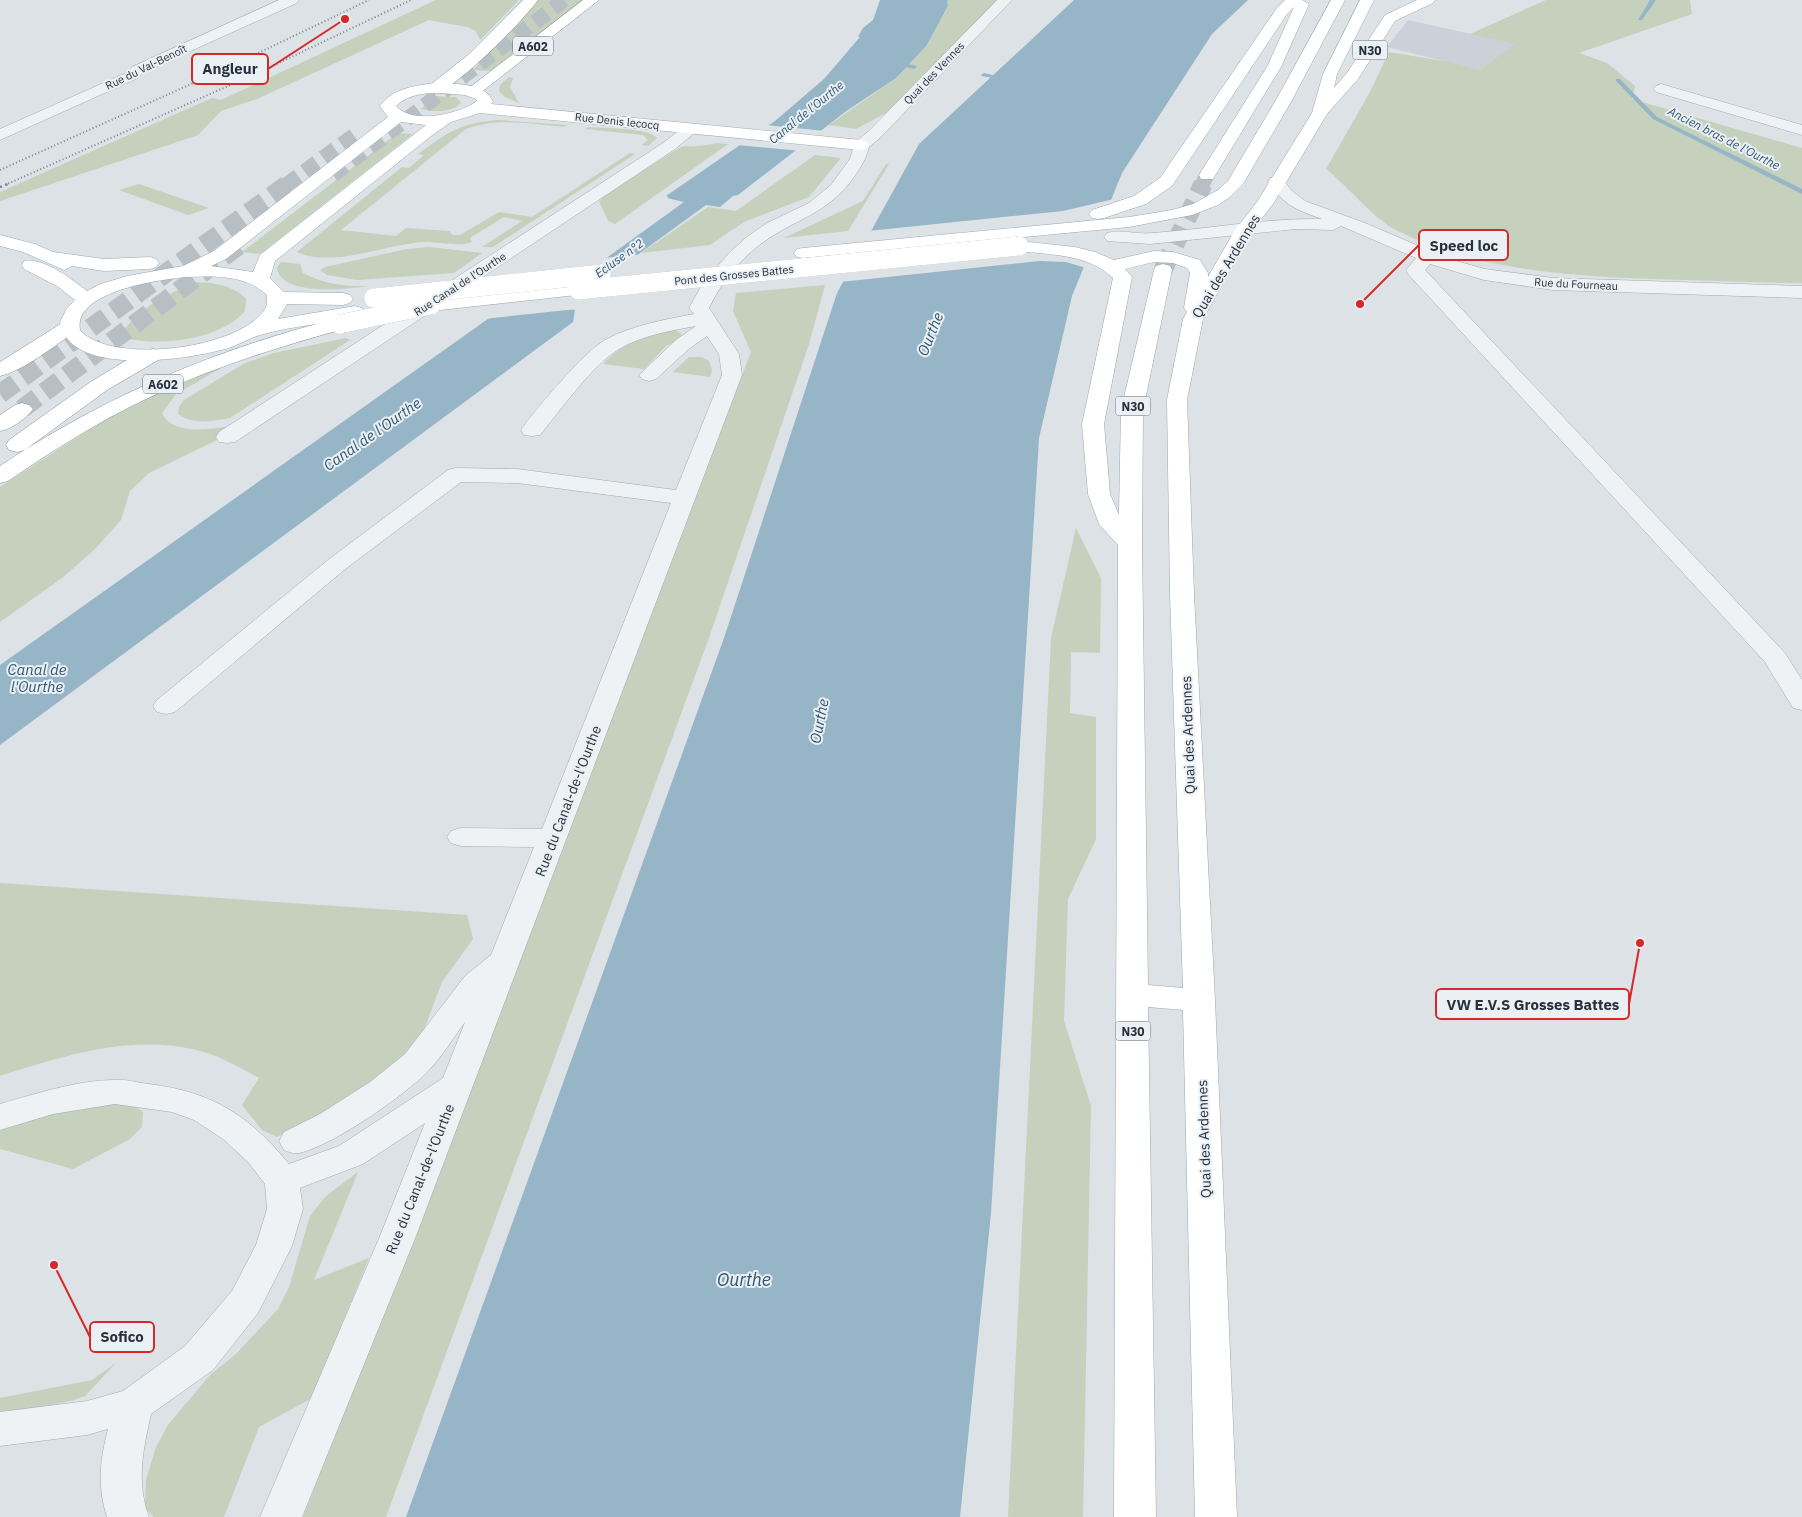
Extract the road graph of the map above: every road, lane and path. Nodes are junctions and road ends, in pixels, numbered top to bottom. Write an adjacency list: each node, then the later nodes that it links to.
1 (292, 0): 21 (street, Rue du Val-Benoît)
2 (531, 0): 12 (main road, A602)
3 (592, 0): 14 (main road, A602)
4 (1005, 0): 22 (street, Quai des Vennes)
5 (1293, 0): 28 (main road, Pont des Grosses Battes)
6 (1303, 0): 11 (main road)
7 (1326, 0): 11 (main road)
8 (1338, 0): 28 (main road, Pont des Grosses Battes)
9 (1367, 0): 16 (main road, Quai des Ardennes)
10 (1428, 0): 16 (main road, N30)
11 (1274, 67): 23 (main road)
12 (435, 88): 14 (main road); 17 (main road)
13 (1661, 89): 20 (street)
14 (474, 91): 15 (main road)
15 (480, 108): 18 (main road); 19 (main road, Rue Denis lecocq)
16 (1320, 113): 24 (main road, Quai des Ardennes)
17 (399, 116): 18 (main road); 27 (main road)
18 (447, 118): 41 (main road)
19 (691, 129): 22 (main road, Rue Denis lecocq); 56 (street, Rue Canal de l'Ourthe)
20 (1802, 130)
21 (0, 135)
22 (861, 145): 47 (street)
23 (1207, 174)
24 (1276, 182): 25 (main road); 29 (street, Rue du Fourneau); 30 (main road, Quai des Ardennes)
25 (1243, 205)
26 (1224, 214): 31 (main road, Pont des Grosses Battes)
27 (272, 215): 35 (main road); 39 (main road)
28 (1064, 227): 43 (main road, Pont des Grosses Battes, bridge)
29 (1359, 227): 30 (street, Rue du Fourneau); 36 (street, Rue du Fourneau)
30 (1244, 230): 31 (street, Rue du Fourneau); 46 (main road, Quai des Ardennes)
31 (1113, 237): 33 (main road, Pont des Grosses Battes)
32 (0, 240): 35 (main road)
33 (1019, 246): 37 (main road); 45 (main road, Pont des Grosses Battes / A602, bridge)
34 (0, 247): 44 (main road)
35 (48, 257): 40 (main road)
36 (1427, 257): 42 (street, Rue du Fourneau); 61 (street)
37 (1114, 267): 46 (main road); 60 (main road)
38 (1163, 270): 60 (main road, N30)
39 (186, 271): 40 (main road); 41 (main road)
40 (146, 277): 44 (main road)
41 (260, 280): 43 (main road)
42 (1802, 292)
43 (278, 298): 49 (main road)
44 (86, 300): 48 (main road)
45 (347, 318): 49 (main road); 58 (main road, A602)
46 (1193, 319): 67 (main road, Quai des Ardennes)
47 (708, 321): 52 (street); 55 (street); 59 (street, Rue du Canal-de-l'Ourthe)
48 (69, 327): 50 (main road); 51 (main road)
49 (252, 330): 50 (main road)
50 (153, 355): 57 (main road, A602)
51 (0, 370)
52 (649, 375)
53 (22, 409): 54 (main road)
54 (0, 425)
55 (532, 430)
56 (227, 437)
57 (0, 458)
58 (0, 476)
59 (684, 498): 62 (street); 64 (street, Rue du Canal-de-l'Ourthe)
60 (1130, 544): 66 (main road, N30)
61 (1802, 702)
62 (166, 706)
63 (461, 837): 64 (street)
64 (554, 838): 65 (street, Rue du Canal-de-l'Ourthe)
65 (507, 959): 68 (street, Rue du Canal-de-l'Ourthe); 70 (street)
66 (1133, 995): 67 (main road); 76 (main road, N30)
67 (1199, 1000): 77 (main road, Quai des Ardennes)
68 (458, 1084): 71 (street); 75 (street, Rue du Canal-de-l'Ourthe)
69 (0, 1117): 71 (street)
70 (296, 1142)
71 (282, 1181): 72 (street)
72 (134, 1405): 73 (street); 74 (street)
73 (0, 1429)
74 (128, 1517)
75 (281, 1517)
76 (1135, 1517)
77 (1216, 1517)

